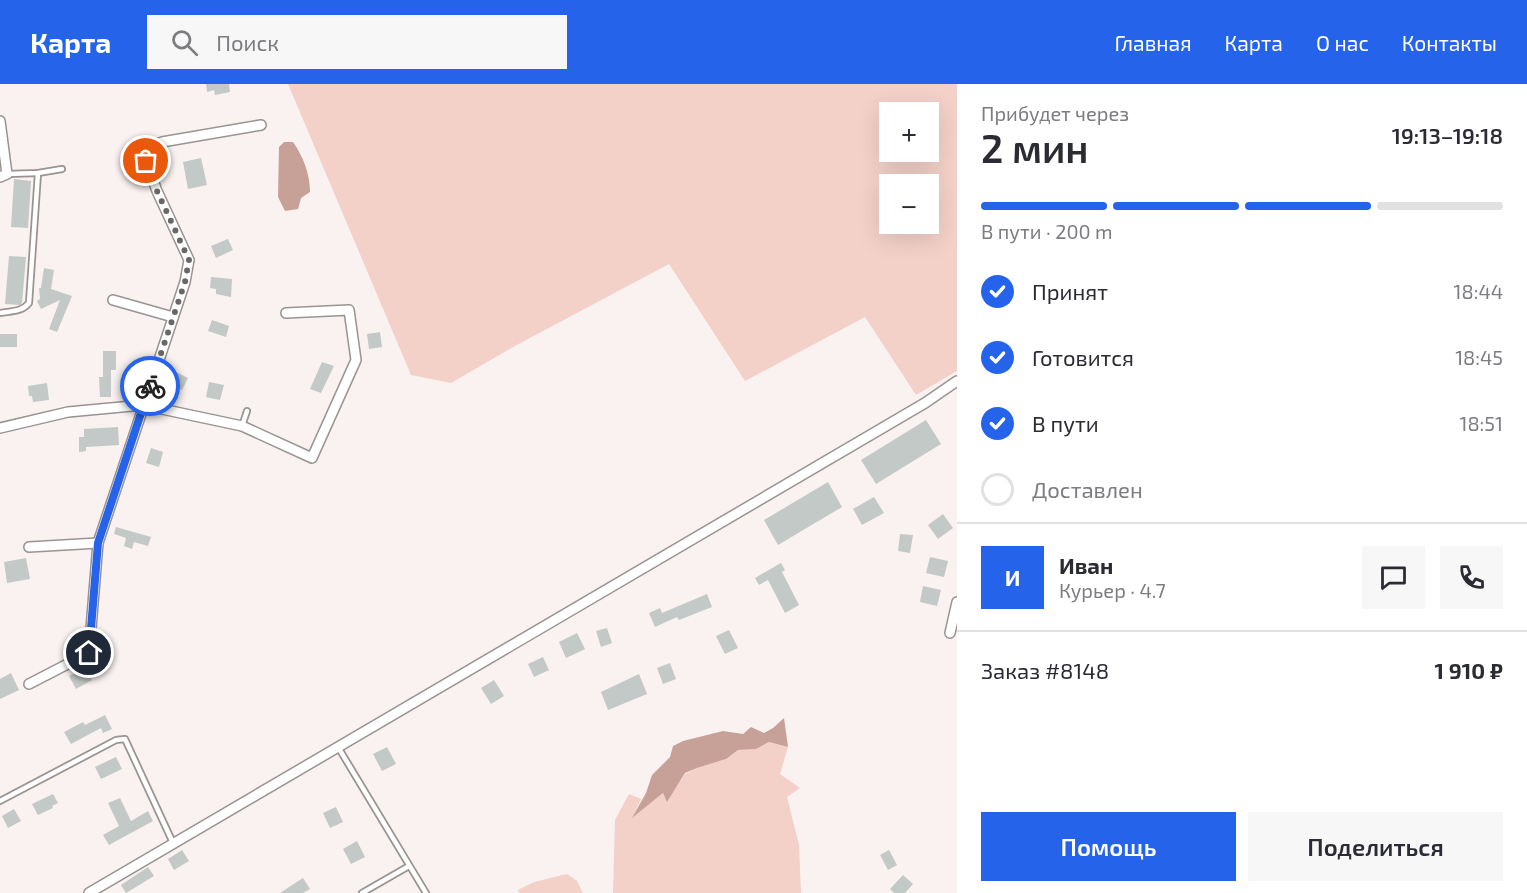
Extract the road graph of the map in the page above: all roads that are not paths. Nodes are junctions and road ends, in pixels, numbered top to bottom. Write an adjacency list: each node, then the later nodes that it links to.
1 (0, 121): 5 (street)
2 (261, 125): 9 (street)
3 (62, 169): 4 (lane)
4 (38, 173): 5 (lane); 7 (lane)
5 (3, 175)
6 (112, 300): 9 (street)
7 (0, 313)
8 (286, 313): 13 (street)
9 (173, 317): 11 (street)
10 (957, 381): 20 (street)
11 (143, 405): 13 (street); 14 (street); 15 (street)
12 (248, 411): 13 (lane)
13 (243, 426)
14 (0, 428)
15 (98, 543): 16 (street); 19 (street)
16 (29, 547)
17 (957, 602): 18 (street)
18 (950, 633)
19 (29, 684)
20 (338, 747): 22 (street); 23 (lane)
21 (0, 801): 22 (lane)
22 (174, 845): 24 (street)
23 (409, 866): 26 (lane); 27 (lane)
24 (105, 889): 25 (street)
25 (89, 893)
26 (362, 893)
27 (426, 893)

